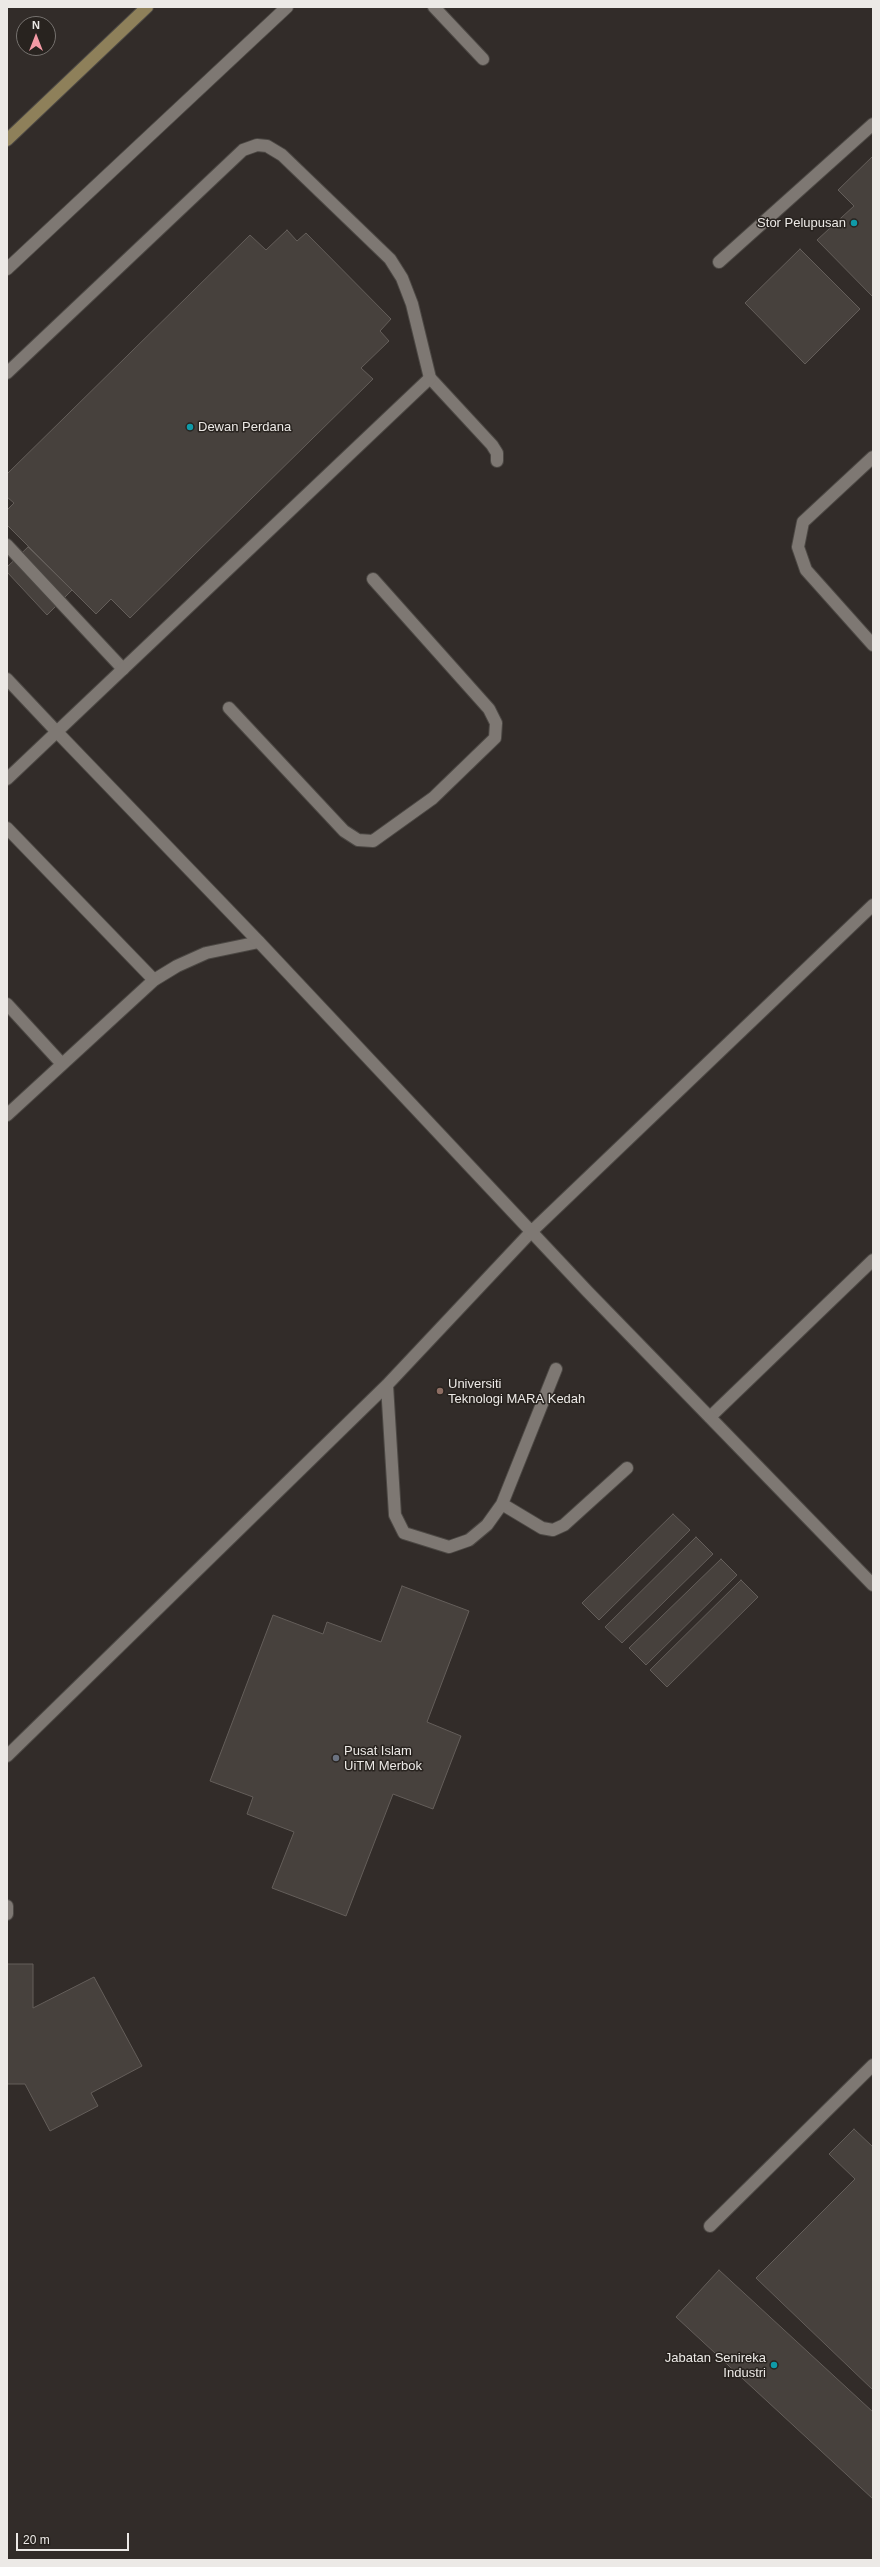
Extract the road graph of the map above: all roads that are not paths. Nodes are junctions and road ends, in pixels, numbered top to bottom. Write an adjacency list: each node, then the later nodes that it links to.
1 (147, 7): 6 (street)
2 (287, 7): 8 (street)
3 (434, 7): 4 (street)
4 (483, 59)
5 (873, 124): 7 (street)
6 (7, 140)
7 (719, 262)
8 (7, 269)
9 (7, 373): 10 (street)
10 (430, 378): 12 (street); 16 (street)
11 (873, 457): 15 (street)
12 (497, 461)
13 (7, 545): 16 (street)
14 (373, 579): 18 (street)
15 (873, 645)
16 (123, 669): 19 (street)
17 (7, 679): 19 (street)
18 (229, 708)
19 (57, 732): 20 (street); 23 (street)
20 (7, 779)
21 (7, 828): 24 (street)
22 (873, 905): 28 (street)
23 (258, 942): 24 (street); 28 (street)
24 (154, 980): 26 (street)
25 (7, 1004): 26 (street)
26 (62, 1064): 27 (street)
27 (7, 1115)
28 (531, 1232): 31 (street); 32 (street)
29 (873, 1260): 32 (street)
30 (556, 1369): 34 (street)
31 (387, 1385): 34 (street); 36 (street)
32 (710, 1417): 35 (street)
33 (627, 1468): 34 (street)
34 (502, 1504)
35 (873, 1585)
36 (7, 1756)
37 (7, 1906): 38 (street)
38 (7, 1914)
39 (873, 2065): 40 (street)
40 (710, 2226)

